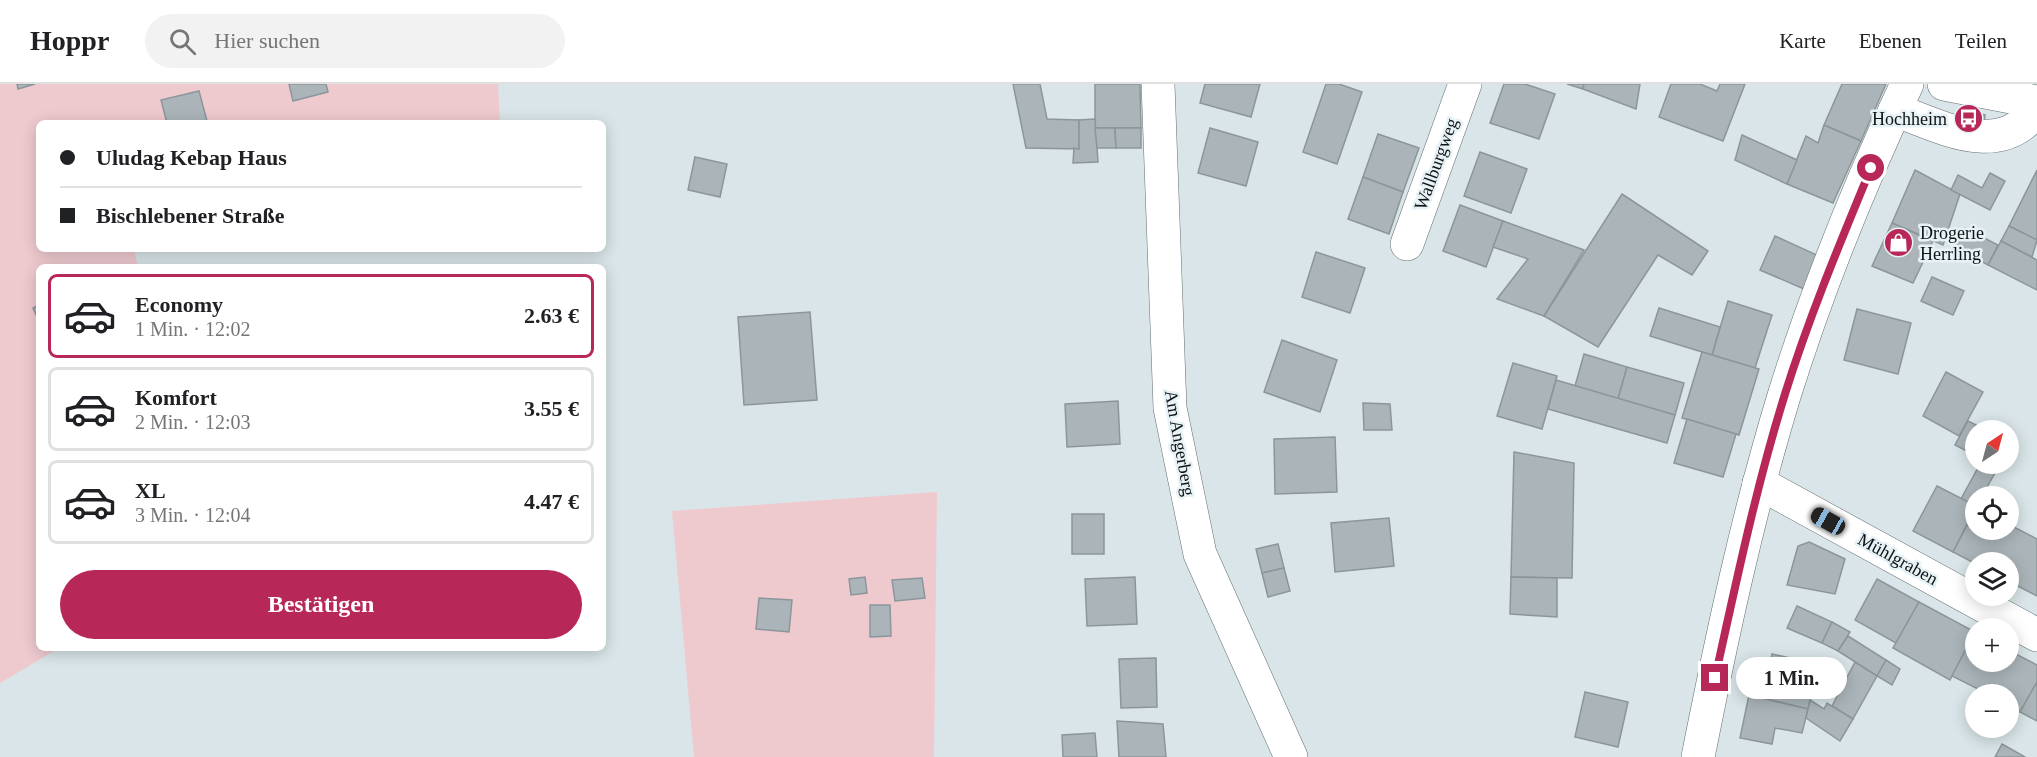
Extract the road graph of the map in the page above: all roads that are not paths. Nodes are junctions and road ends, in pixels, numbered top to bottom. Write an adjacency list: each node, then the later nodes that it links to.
1 (1158, 84): 9 (street, Am Angerberg)
2 (1465, 84): 6 (street, Wallburgweg)
3 (1944, 84): 5 (street)
4 (1901, 97): 5 (street); 7 (street)
5 (2035, 115)
6 (1407, 244)
7 (1759, 483): 8 (street, Mühlgraben); 10 (street)
8 (2037, 635)
9 (1289, 754)
10 (1698, 757)

